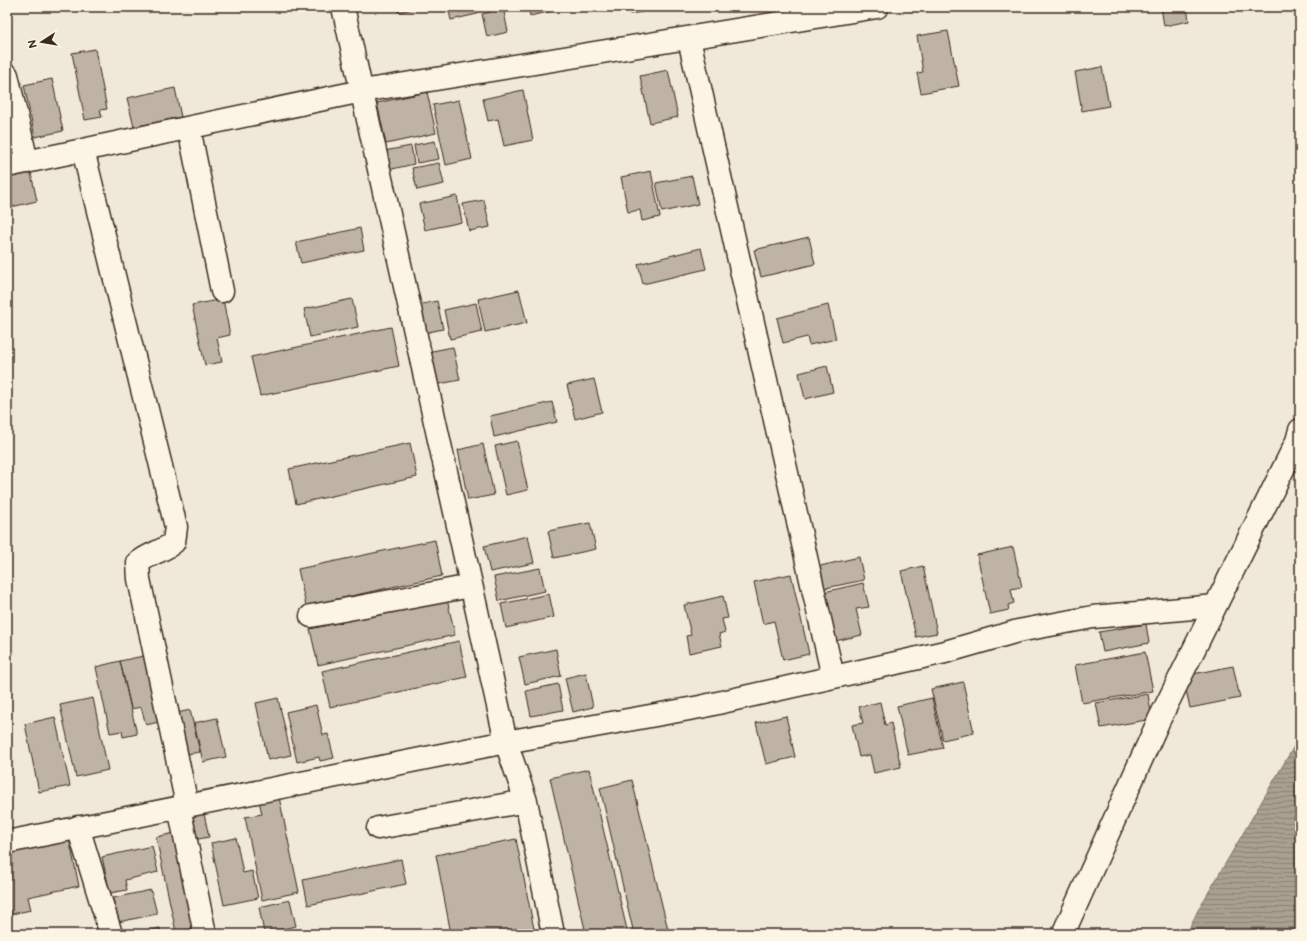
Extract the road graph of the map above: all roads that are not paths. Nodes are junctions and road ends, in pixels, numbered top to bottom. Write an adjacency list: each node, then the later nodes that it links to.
1 (343, 7): 5 (street)
2 (866, 8): 3 (street)
3 (689, 39): 5 (street); 14 (street)
4 (7, 75): 8 (street)
5 (362, 92): 6 (street); 11 (street)
6 (189, 128): 7 (street); 9 (street)
7 (83, 150): 8 (street); 17 (street)
8 (17, 164)
9 (222, 291)
10 (1300, 430): 12 (street)
11 (471, 586): 13 (street); 15 (street)
12 (1215, 606): 14 (street); 24 (street)
13 (312, 616)
14 (833, 677): 15 (street)
15 (506, 742): 16 (street); 17 (street)
16 (526, 801): 19 (street); 23 (street)
17 (183, 806): 18 (street); 22 (street)
18 (78, 827): 20 (street); 21 (street)
19 (378, 828)
20 (7, 842)
21 (111, 934)
22 (205, 934)
23 (553, 934)
24 (1063, 934)

